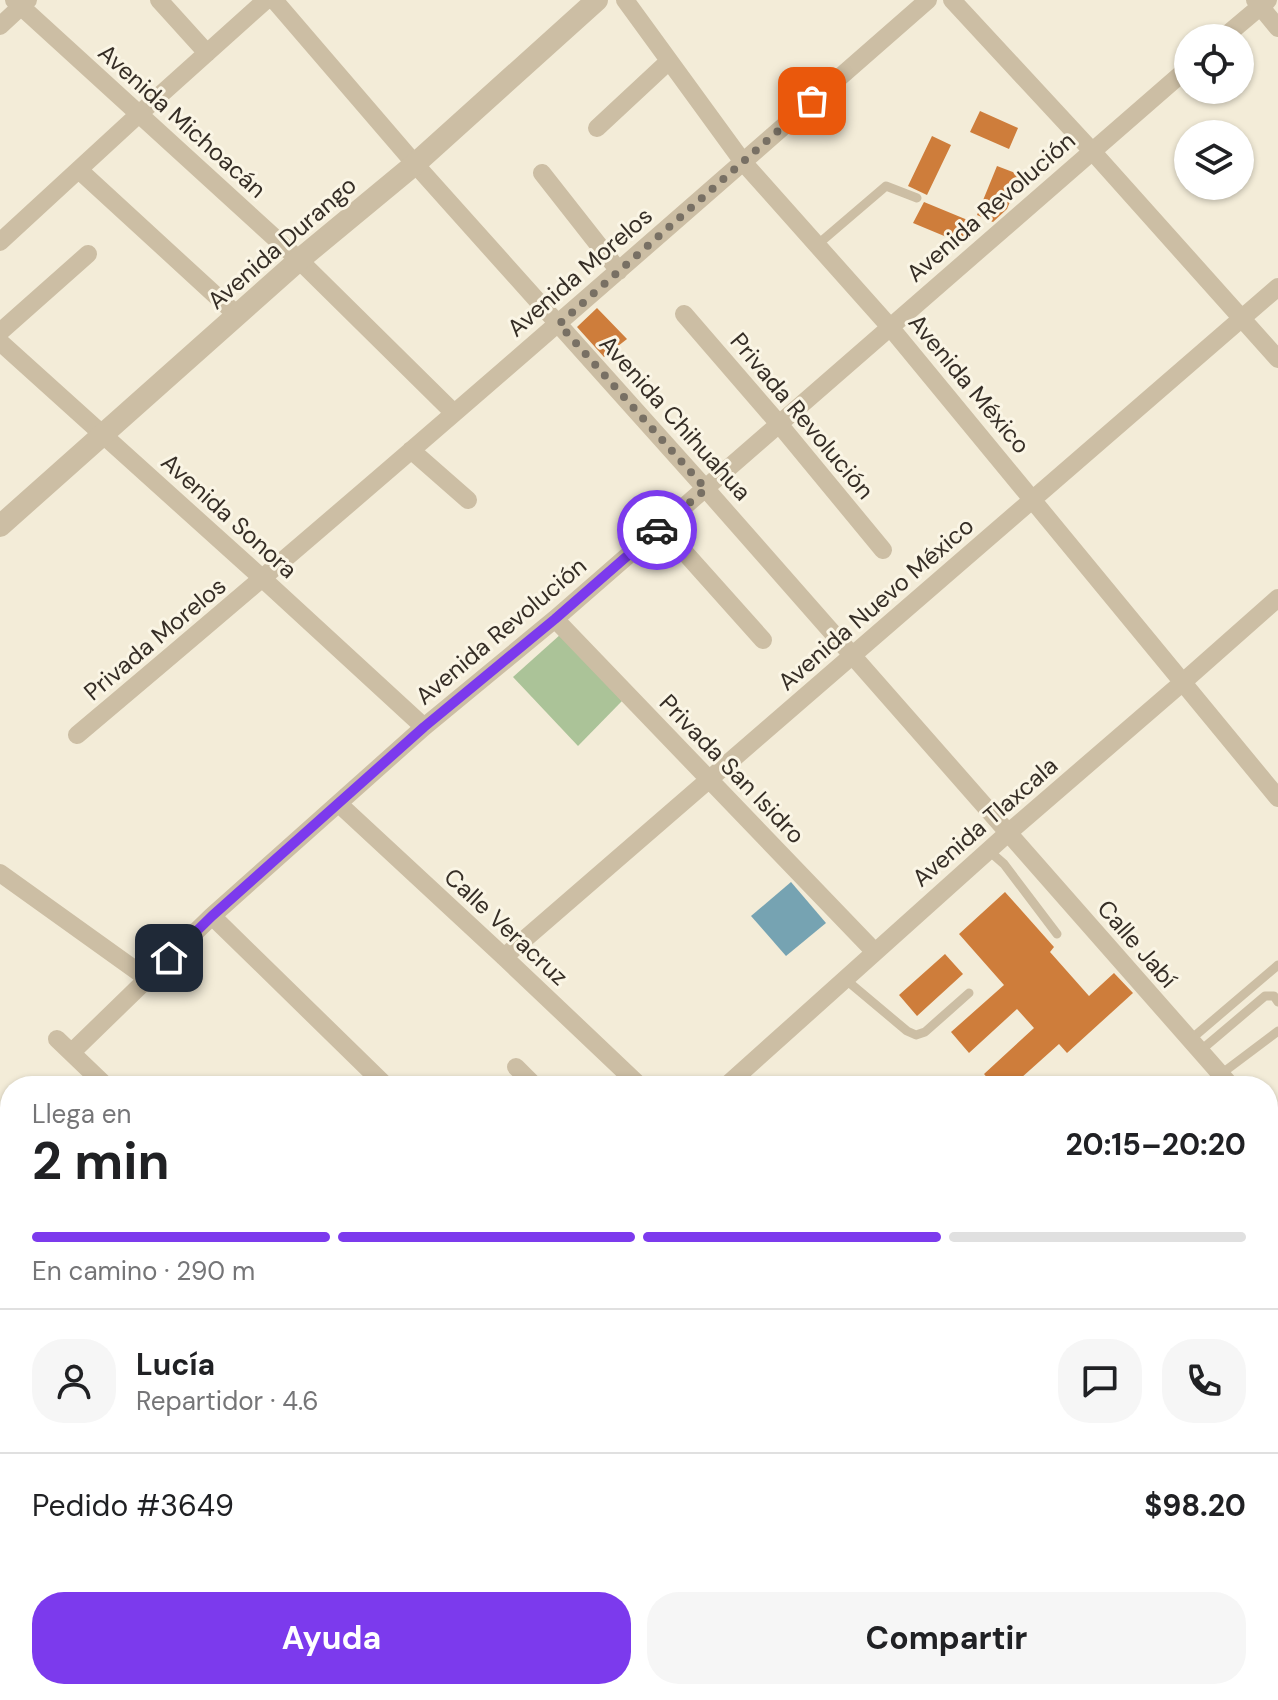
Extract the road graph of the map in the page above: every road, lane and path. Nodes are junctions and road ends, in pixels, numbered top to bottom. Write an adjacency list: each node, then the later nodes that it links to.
1 (159, 0): 13 (street)
2 (266, 0): 13 (street)
3 (274, 0): 20 (street, Avenida Chihuahua)
4 (597, 0): 20 (street, Avenida Durango)
5 (625, 0): 14 (street, Avenida México)
6 (928, 0): 19 (street, Avenida Morelos)
7 (952, 0): 18 (street)
8 (21, 2): 11 (street); 16 (street, Avenida Michoacán)
9 (1261, 2): 10 (street); 12 (street)
10 (1238, 24)
11 (0, 26)
12 (1278, 28)
13 (207, 53): 16 (street)
14 (669, 61): 17 (street); 19 (street, Avenida México)
15 (1174, 80): 18 (street, Avenida Revolución)
16 (139, 114): 21 (street); 27 (street, Avenida Michoacán)
17 (597, 128)
18 (1092, 151): 32 (street); 34 (street, Avenida Revolución)
19 (743, 162): 25 (street, Avenida México); 28 (street, Avenida Morelos)
20 (415, 164): 27 (street, Avenida Durango); 33 (street, Avenida Chihuahua)
21 (79, 170): 24 (street); 31 (street)
22 (542, 173): 28 (street)
23 (917, 198): 25 (lane)
24 (0, 242)
25 (817, 245): 34 (street, Avenida México)
26 (88, 254): 35 (street)
27 (299, 260): 31 (street, Avenida Durango); 38 (street, Avenida Michoacán)
28 (619, 271): 33 (street, Avenida Morelos)
29 (1278, 287): 32 (street, Avenida Nuevo México)
30 (684, 314): 39 (street, Privada Revolución)
31 (237, 315): 40 (street, Avenida Durango)
32 (1241, 319): 37 (street); 43 (street, Avenida Nuevo México)
33 (559, 324): 38 (street, Avenida Morelos); 42 (street, Avenida Chihuahua)
34 (890, 327): 39 (street, Avenida Revolución); 43 (street, Avenida México)
35 (0, 332)
36 (0, 342): 40 (street, Avenida Sonora)
37 (1278, 359)
38 (454, 413): 41 (street, Avenida Morelos)
39 (779, 424): 42 (street, Avenida Revolución); 47 (street, Privada Revolución)
40 (103, 434): 45 (street, Avenida Durango); 48 (street, Avenida Sonora)
41 (411, 450): 44 (street); 48 (street, Avenida Morelos)
42 (706, 489): 46 (street, Avenida Revolución); 52 (street, Avenida Chihuahua)
43 (1034, 499): 52 (street, Avenida Nuevo México); 53 (street, Avenida México)
44 (468, 500)
45 (0, 526)
46 (662, 527): 50 (street, Avenida Revolución); 51 (street)
47 (883, 550)
48 (263, 579): 54 (street, Avenida Sonora); 55 (street, Privada Morelos)
49 (1278, 598): 53 (street, Avenida Tlaxcala)
50 (555, 619): 54 (street, Avenida Revolución); 56 (street, Privada San Isidro)
51 (763, 640)
52 (853, 656): 56 (street, Avenida Nuevo México); 59 (street, Avenida Chihuahua)
53 (1183, 682): 57 (street, Avenida México); 59 (street, Avenida Tlaxcala)
54 (424, 727): 58 (street, Avenida Revolución)
55 (77, 735)
56 (710, 781): 64 (street, Privada San Isidro); 65 (street, Avenida Nuevo México)
57 (1278, 798)
58 (339, 804): 62 (street, Avenida Revolución); 65 (street, Calle Veracruz)
59 (1008, 833): 60 (street, Avenida Tlaxcala); 73 (street, Calle Jabí)
60 (988, 850): 63 (lane); 64 (street, Avenida Tlaxcala)
61 (0, 873): 67 (street)
62 (212, 916): 67 (street, Avenida Revolución); 77 (street)
63 (1057, 934)
64 (875, 952): 68 (street, Avenida Tlaxcala)
65 (504, 957): 79 (street, Calle Veracruz)
66 (1278, 965): 73 (lane)
67 (148, 979): 74 (street, Avenida Revolución)
68 (845, 979): 69 (lane); 80 (street, Avenida Tlaxcala)
69 (969, 993)
70 (1278, 1002): 73 (lane)
71 (1278, 1031): 82 (lane)
72 (57, 1039): 74 (street)
73 (1195, 1046): 81 (street, Calle Jabí)
74 (72, 1052): 76 (street)
75 (516, 1067): 78 (street)
76 (96, 1076)
77 (376, 1076)
78 (525, 1076)
79 (629, 1076)
80 (737, 1076)
81 (1222, 1076)
82 (1230, 1076)

